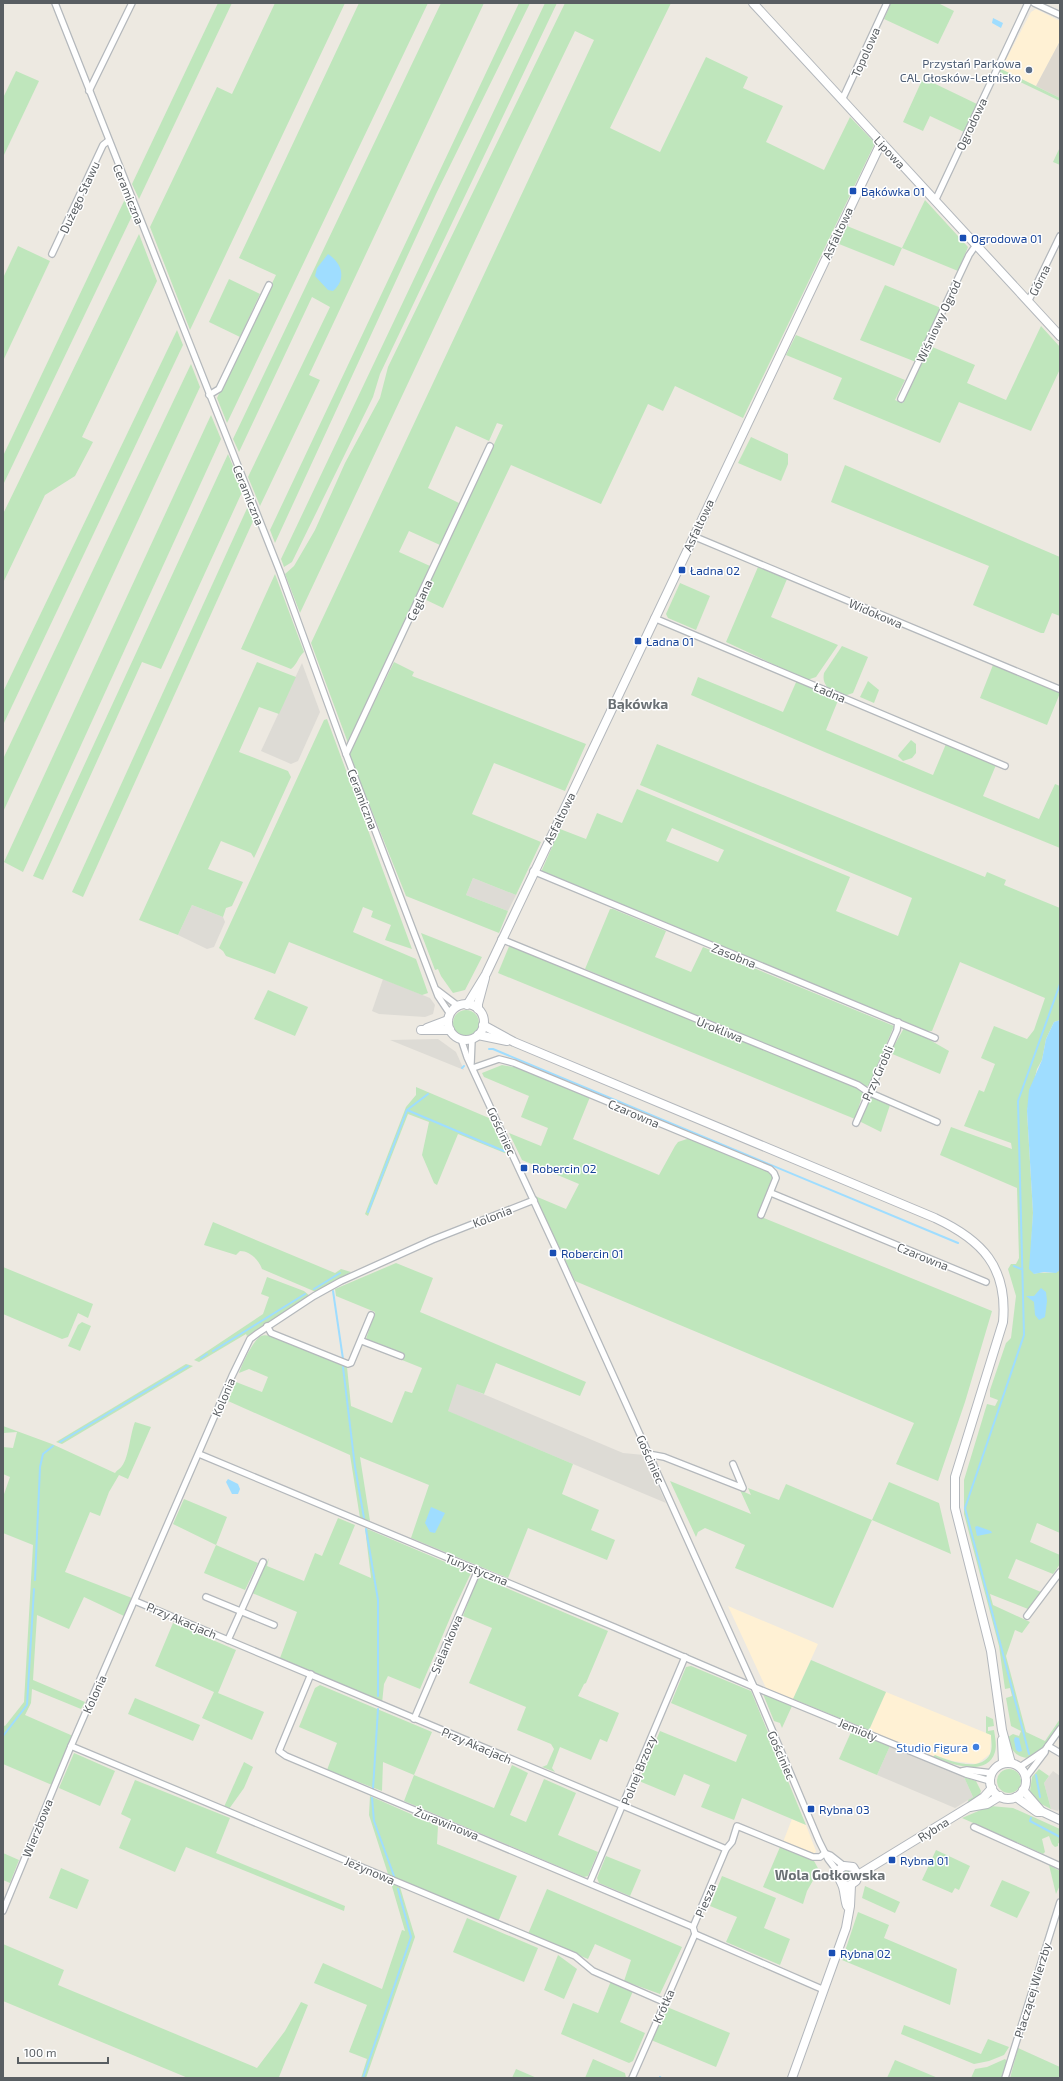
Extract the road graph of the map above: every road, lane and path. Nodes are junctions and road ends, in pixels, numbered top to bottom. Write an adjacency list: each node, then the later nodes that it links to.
1 (55, 3): 8 (street, Ceramiczna)
2 (132, 3): 8 (street)
3 (753, 3): 9 (street, Lipowa)
4 (887, 3): 9 (street, Topolowa)
5 (1028, 3): 12 (street, Ogrodowa)
6 (1034, 3): 7 (street)
7 (1060, 15)
8 (89, 91): 10 (street, Ceramiczna)
9 (842, 100): 11 (street, Lipowa)
10 (108, 141): 15 (street, Dużego Stawu); 19 (street, Ceramiczna)
11 (881, 143): 12 (street, Lipowa); 22 (street, Asfaltowa)
12 (935, 201): 14 (street, Lipowa)
13 (1060, 236): 17 (street, Górna)
14 (976, 245): 17 (street, Lipowa); 20 (street, Wiśniowy Ogród)
15 (52, 254)
16 (269, 285): 19 (street)
17 (1028, 302): 18 (street, Lipowa)
18 (1060, 336)
19 (210, 395): 25 (street, Ceramiczna)
20 (901, 399)
21 (490, 446): 25 (street, Ceglana)
22 (693, 536): 23 (street, Asfaltowa); 24 (street, Widokowa)
23 (654, 618): 26 (street, Ładna); 27 (street, Asfaltowa)
24 (1059, 689)
25 (346, 754): 30 (street, Ceramiczna)
26 (1005, 766)
27 (533, 871): 28 (street, Asfaltowa); 35 (street, Zasobna)
28 (502, 939): 29 (street, Asfaltowa); 43 (street, Urokliwa)
29 (486, 974): 31 (street, Asfaltowa); 33 (street, Asfaltowa)
30 (437, 990): 32 (street); 34 (street, Ceramiczna)
31 (467, 1005): 32 (street); 33 (street)
32 (458, 1006): 34 (street)
33 (478, 1009): 36 (street)
34 (449, 1017): 37 (street); 37 (street)
35 (898, 1022): 39 (street, Zasobna); 43 (street, Przy Grobli)
36 (483, 1025): 38 (street); 41 (street)
37 (450, 1030): 40 (street)
38 (475, 1037): 40 (street); 41 (street); 42 (street, Gościniec)
39 (935, 1038)
40 (461, 1039): 42 (street, Gościniec)
41 (514, 1042): 74 (street)
42 (472, 1067): 46 (street, Czarowna); 47 (street, Gościniec)
43 (868, 1092): 44 (street, Urokliwa); 45 (street, Przy Grobli)
44 (937, 1122)
45 (856, 1123)
46 (771, 1193): 48 (street, Czarowna); 49 (street, Czarowna)
47 (534, 1200): 51 (street, Kolonia); 55 (street, Gościniec)
48 (761, 1215)
49 (986, 1282)
50 (372, 1315): 52 (street)
51 (267, 1326): 52 (street); 54 (street, Kolonia)
52 (362, 1340): 53 (street)
53 (401, 1356)
54 (199, 1454): 58 (street, Turystyczna); 61 (street, Kolonia)
55 (648, 1454): 56 (street); 68 (street, Gościniec)
56 (733, 1464)
57 (263, 1562): 62 (street, Przy Akacjach)
58 (478, 1570): 66 (street, Turystyczna); 69 (street, Sielankowa)
59 (1060, 1572): 63 (street)
60 (206, 1597): 62 (street)
61 (135, 1601): 65 (street, Przy Akacjach); 71 (street, Kolonia)
62 (241, 1612): 64 (street); 65 (street, Przy Akacjach)
63 (1027, 1616)
64 (274, 1625)
65 (228, 1640): 67 (street, Przy Akacjach)
66 (685, 1657): 68 (street, Turystyczna); 83 (street, Polnej Brzozy)
67 (311, 1674): 69 (street, Przy Akacjach); 93 (street, Żurawinowa)
68 (754, 1687): 76 (street, Jemioły); 89 (street, Gościniec)
69 (414, 1719): 83 (street, Przy Akacjach)
70 (1060, 1730): 72 (street)
71 (71, 1746): 96 (street, Wierzbowa); 100 (street, Jeżynowa)
72 (1047, 1748): 73 (street); 75 (street); 78 (street)
73 (1060, 1754)
74 (1007, 1763): 75 (street); 77 (street)
75 (1020, 1767): 78 (street)
76 (962, 1771): 77 (street, Jemioły); 79 (street, Jemioły)
77 (992, 1772): 79 (street)
78 (1026, 1777): 80 (street)
79 (991, 1785): 81 (street); 84 (street, Rybna)
80 (1024, 1790): 82 (street); 85 (street)
81 (1000, 1796): 82 (street); 84 (street, Rybna)
82 (1016, 1797): 85 (street)
83 (623, 1806): 88 (street, Przy Akacjach); 93 (street, Polnej Brzozy)
84 (969, 1807): 92 (street, Rybna)
85 (1043, 1812): 86 (street)
86 (1060, 1820)
87 (974, 1827): 90 (street)
88 (726, 1849): 89 (street, Piesza); 97 (street, Piesza)
89 (826, 1854): 91 (street, Gościniec)
90 (1060, 1866)
91 (841, 1869): 92 (street); 94 (street, Gościniec)
92 (857, 1871): 94 (street)
93 (590, 1882): 97 (street, Żurawinowa)
94 (847, 1884): 99 (street, Gościniec)
95 (1060, 1902): 103 (street, Płaczącej Wierzby)
96 (3, 1911)
97 (693, 1927): 98 (street, Piesza)
98 (695, 1934): 99 (street, Piesza); 100 (street, Krótka)
99 (824, 1990): 102 (street, Gościniec)
100 (664, 2002): 101 (street, Krótka)
101 (632, 2078)
102 (792, 2078)
103 (1005, 2078)

